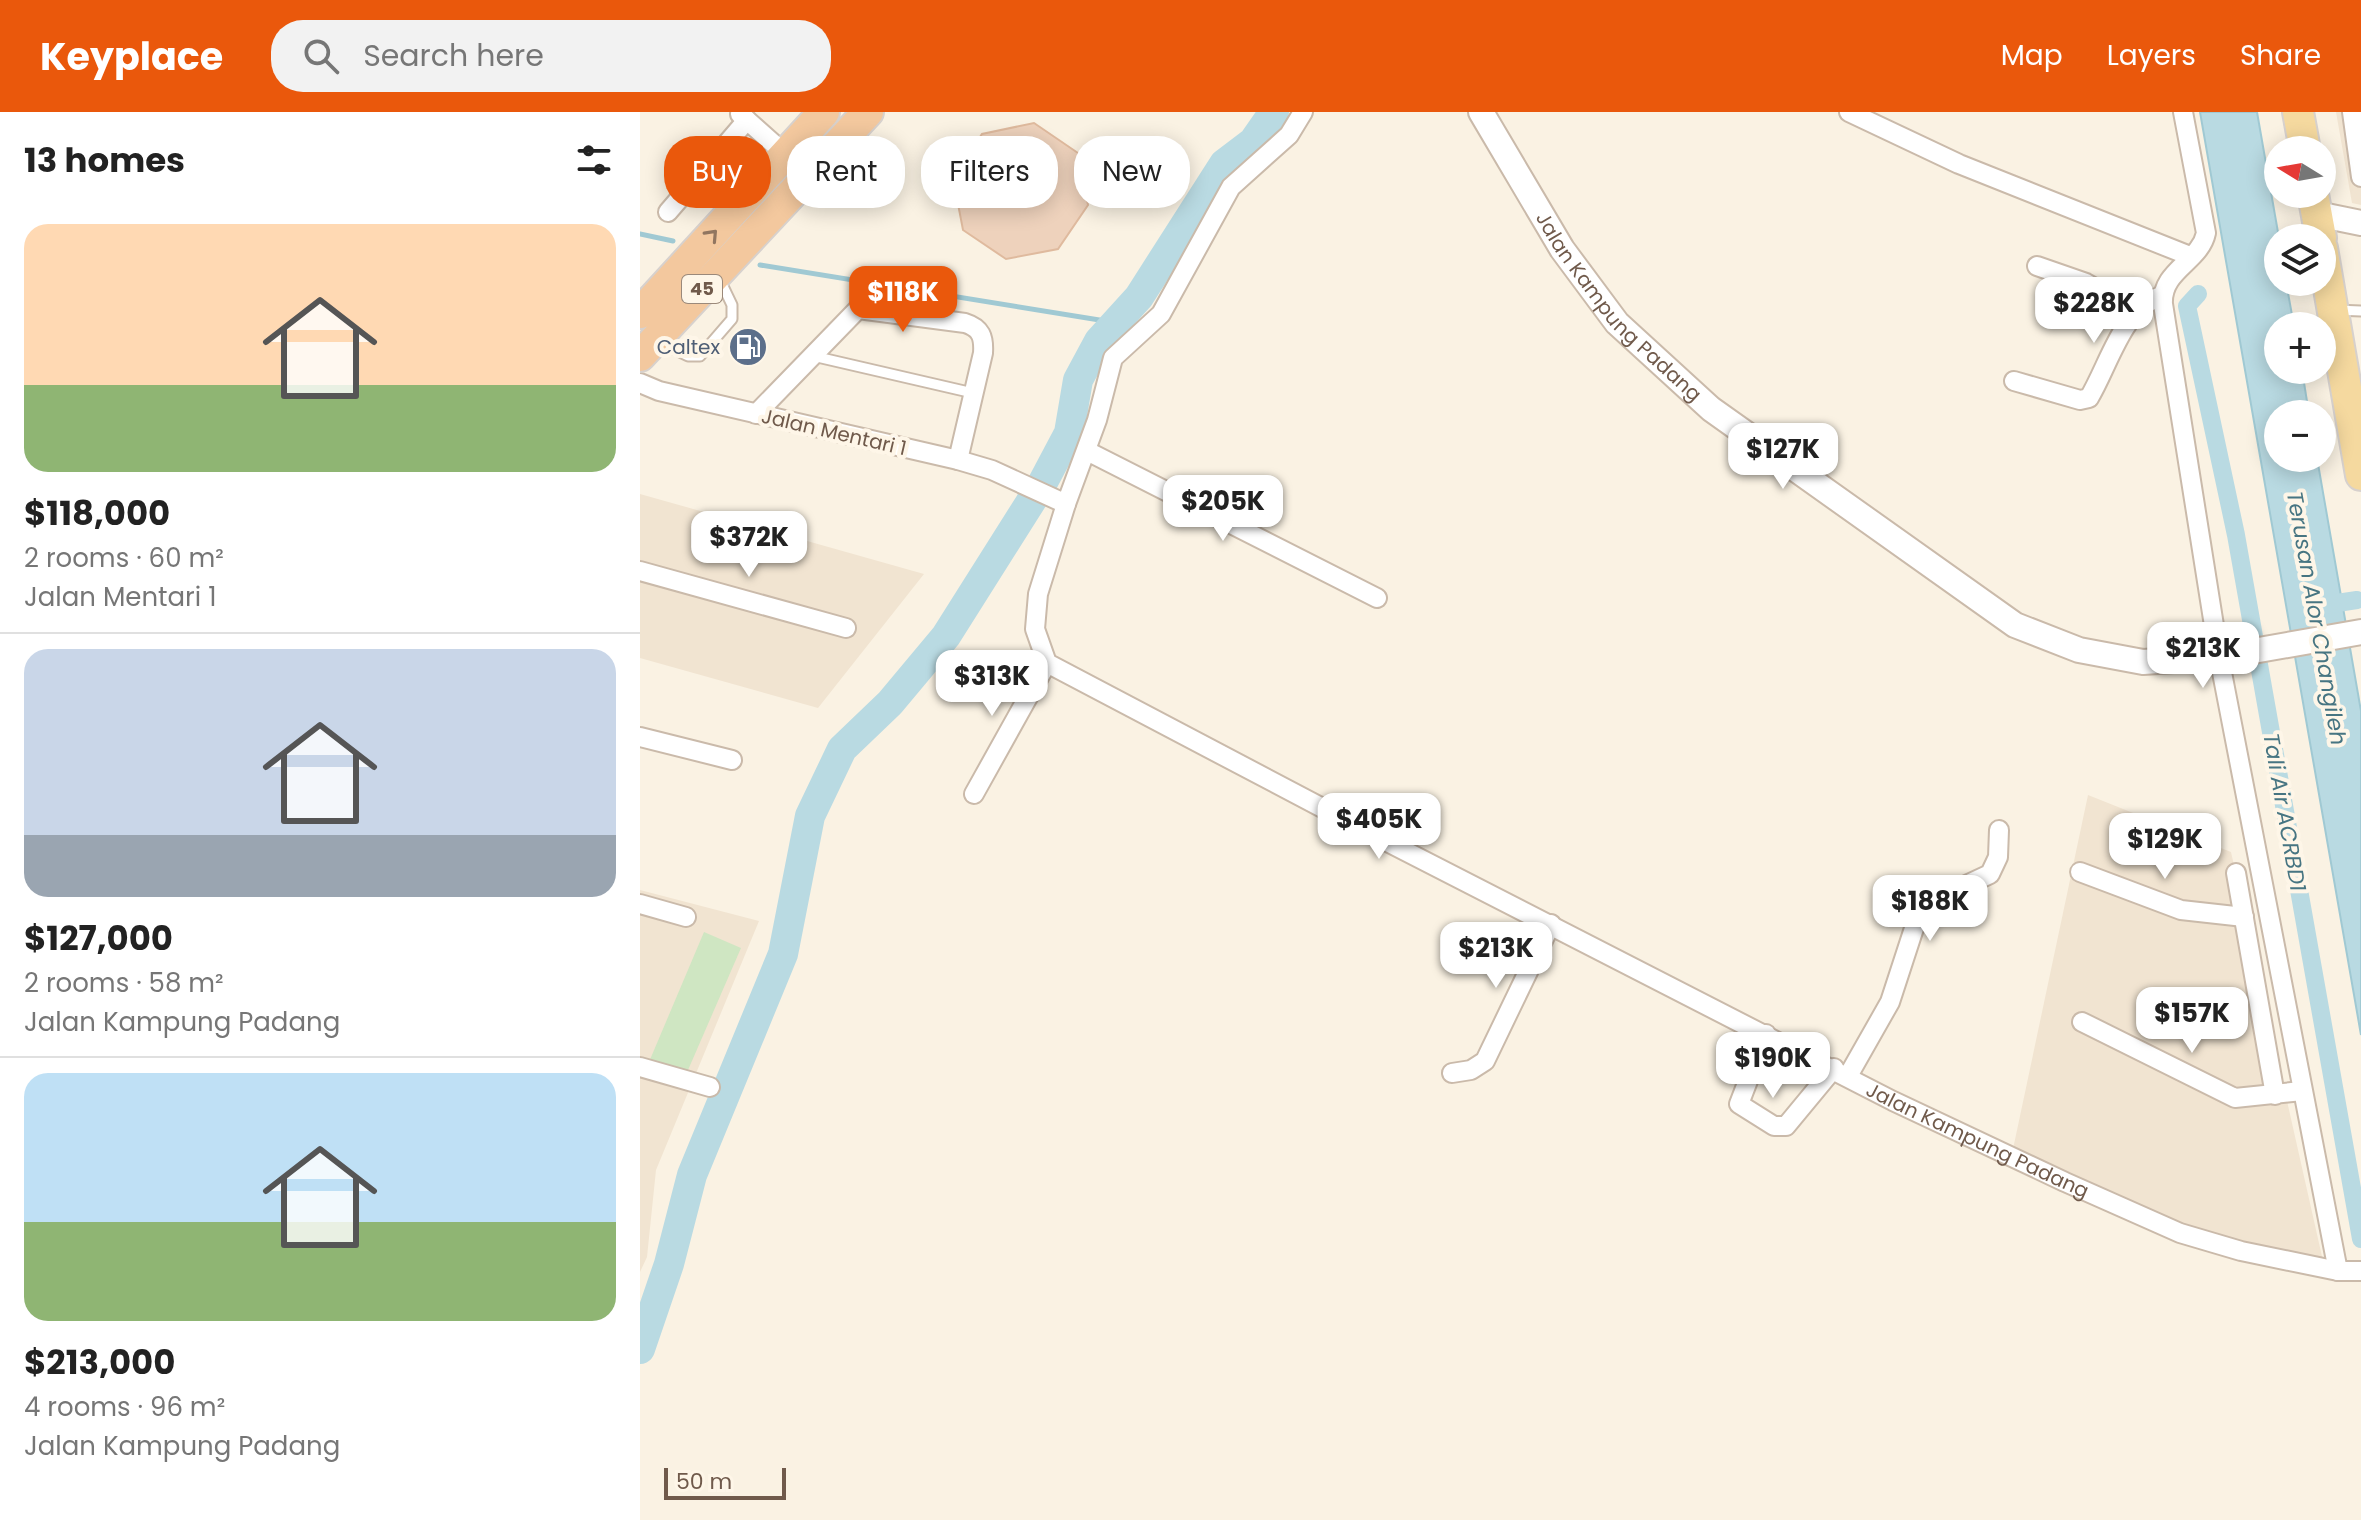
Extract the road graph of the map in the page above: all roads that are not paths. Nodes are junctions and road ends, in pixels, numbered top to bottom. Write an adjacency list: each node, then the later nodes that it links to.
1 (824, 112): 11 (highway, 45)
2 (868, 112): 13 (highway, 45)
3 (1303, 112): 32 (street)
4 (1481, 112): 40 (street, Jalan Kampung Padang)
5 (1849, 112): 17 (street)
6 (2183, 112): 17 (street)
7 (2298, 112): 10 (main road)
8 (2352, 112): 12 (street)
9 (742, 116): 11 (street); 14 (street)
10 (2302, 136)
11 (785, 154): 13 (highway, 45)
12 (2361, 177)
13 (778, 193): 19 (highway, 45); 23 (highway, 45, one-way to 13)
14 (668, 212)
15 (2317, 215): 16 (street)
16 (2361, 223)
17 (2190, 256): 20 (street)
18 (2037, 266): 24 (street)
19 (716, 273): 26 (highway, 45); 26 (lane)
20 (2162, 296): 24 (street); 40 (street)
21 (2329, 296): 22 (main road)
22 (2331, 310): 25 (lane); 34 (main road)
23 (641, 311)
24 (2136, 311): 28 (street)
25 (2361, 311)
26 (647, 348)
27 (811, 355): 30 (lane); 30 (street); 31 (street)
28 (2014, 381)
29 (640, 383): 31 (street, Jalan Mentari 1)
30 (973, 393): 33 (street)
31 (756, 414): 33 (street, Jalan Mentari 1)
32 (1087, 451): 35 (street); 37 (street)
33 (958, 460): 35 (street, Jalan Mentari 1)
34 (2361, 475)
35 (1060, 501): 41 (street)
36 (640, 571): 38 (street)
37 (1377, 598)
38 (846, 628)
39 (2361, 632): 40 (street, Jalan Kampung Padang)
40 (2227, 656): 58 (street)
41 (1047, 663): 44 (street); 51 (street, Jalan Kampung Padang)
42 (640, 737): 43 (street)
43 (732, 760)
44 (974, 794)
45 (1999, 830): 55 (street)
46 (2080, 872): 50 (street)
47 (2236, 873): 50 (street)
48 (640, 904): 49 (street)
49 (686, 917)
50 (2244, 917): 59 (street)
51 (1551, 924): 53 (street, Jalan Kampung Padang); 56 (street)
52 (2082, 1022): 59 (street)
53 (1766, 1034): 55 (street, Jalan Kampung Padang); 55 (street)
54 (640, 1067): 57 (street)
55 (1841, 1072): 60 (street, Jalan Kampung Padang)
56 (1452, 1073)
57 (710, 1087)
58 (2302, 1091): 59 (street); 60 (street)
59 (2275, 1095)
60 (2338, 1271): 61 (street, Jalan Kampung Padang)
61 (2361, 1271)

